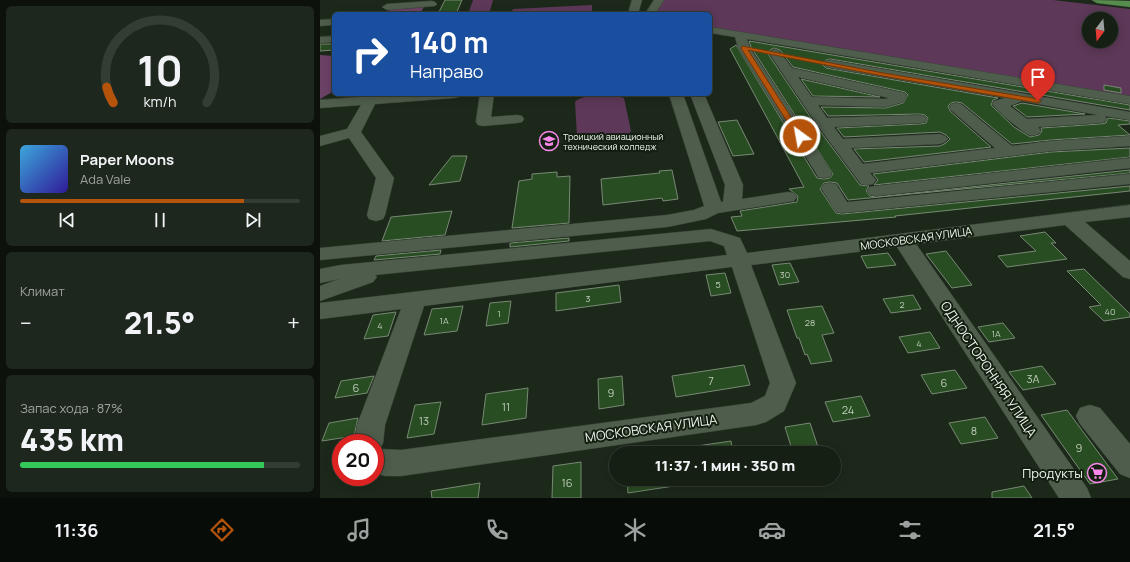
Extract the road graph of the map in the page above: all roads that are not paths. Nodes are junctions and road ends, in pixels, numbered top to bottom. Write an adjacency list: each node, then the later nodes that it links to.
1 (637, 0): 9 (street)
2 (659, 0): 10 (street)
3 (1097, 0): 4 (main road)
4 (1114, 1): 6 (main road)
5 (433, 2): 7 (street); 8 (street)
6 (1130, 4)
7 (387, 7)
8 (427, 12)
9 (634, 12)
10 (651, 12)
11 (332, 22): 12 (street)
12 (320, 23)
13 (712, 31): 16 (street)
14 (332, 39): 15 (street)
15 (320, 40)
16 (742, 42): 18 (street); 26 (street); 54 (street)
17 (821, 63): 19 (street)
18 (788, 64): 27 (street); 27 (street)
19 (989, 93): 25 (street); 39 (street)
20 (416, 96): 24 (street)
21 (487, 96): 30 (street)
22 (677, 96): 56 (street)
23 (698, 96): 55 (street)
24 (379, 98): 28 (street); 33 (street)
25 (1024, 99): 29 (street); 32 (street)
26 (1130, 100)
27 (808, 101): 31 (street)
28 (320, 104)
29 (1125, 118): 32 (street)
30 (517, 119)
31 (823, 123): 34 (street); 37 (street)
32 (1023, 124): 38 (street)
33 (353, 132): 35 (street); 58 (street)
34 (940, 139): 37 (street); 40 (street)
35 (320, 141)
36 (1130, 141): 38 (street)
37 (839, 144): 41 (street)
38 (1050, 146): 39 (street)
39 (1008, 151): 40 (street)
40 (959, 158): 41 (street)
41 (859, 169): 49 (street)
42 (1072, 169): 43 (street); 44 (street); 47 (street)
43 (1037, 173): 45 (street); 48 (street)
44 (1129, 174): 47 (street)
45 (1003, 177): 46 (street); 50 (street)
46 (965, 181): 51 (street); 52 (street)
47 (1090, 183): 48 (street)
48 (1054, 187): 50 (street)
49 (876, 191): 51 (street); 54 (street)
50 (1017, 191): 52 (street)
51 (930, 192): 52 (street); 54 (street)
52 (978, 195)
53 (788, 197): 55 (street)
54 (891, 204)
55 (732, 206): 56 (street)
56 (714, 208): 61 (street)
57 (1130, 211): 59 (street, МОСКОВСКАЯ УЛИЦА)
58 (376, 215)
59 (1068, 218): 60 (street, МОСКОВСКАЯ УЛИЦА); 64 (street)
60 (903, 240): 62 (street, МОСКОВСКАЯ УЛИЦА); 73 (street, ОДНОСТОРОННЯЯ УЛИЦА)
61 (320, 254)
62 (740, 261): 63 (street); 67 (street, МОСКОВСКАЯ УЛИЦА); 71 (street, МОСКОВСКАЯ УЛИЦА)
63 (390, 267): 65 (street); 66 (street)
64 (1130, 272)
65 (320, 276)
66 (320, 294)
67 (415, 300): 68 (street, МОСКОВСКАЯ УЛИЦА); 70 (street)
68 (320, 312)
69 (1090, 416): 72 (street)
70 (370, 434)
71 (384, 463)
72 (1130, 465)
73 (1076, 498)

